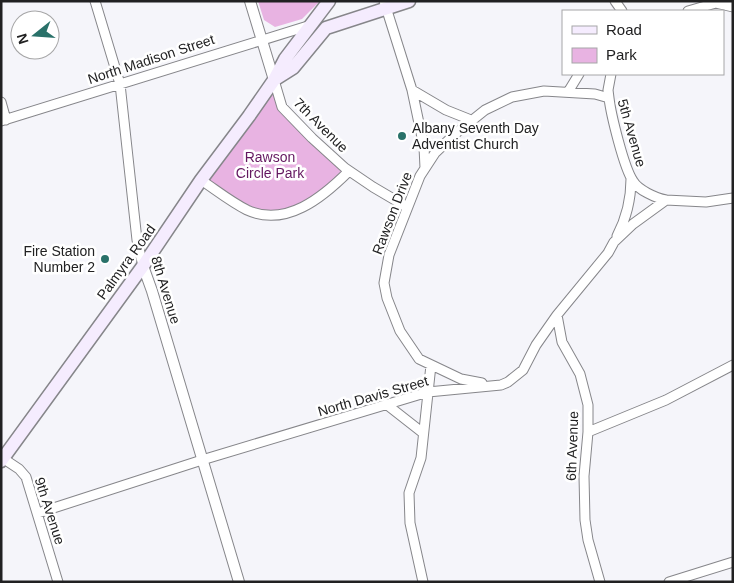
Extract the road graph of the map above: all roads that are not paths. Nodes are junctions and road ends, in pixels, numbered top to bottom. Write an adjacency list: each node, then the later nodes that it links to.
1 (95, 1): 14 (street, 8th Avenue)
2 (250, 1): 10 (street, 7th Avenue)
3 (329, 1): 9 (main road, Palmyra Road)
4 (409, 1): 6 (main road)
5 (712, 3): 7 (street); 8 (street)
6 (386, 5): 13 (main road, Palmyra Road); 15 (street)
7 (733, 7)
8 (691, 10)
9 (311, 25): 10 (street, North Madison Street); 13 (main road, Palmyra Road)
10 (262, 39): 13 (street, 7th Avenue); 14 (street, North Madison Street)
11 (578, 75): 16 (street)
12 (611, 75): 17 (street)
13 (274, 80): 22 (street, 7th Avenue); 24 (main road, Palmyra Road)
14 (120, 84): 20 (street, North Madison Street); 29 (street, 8th Avenue)
15 (412, 90): 19 (street); 21 (street)
16 (568, 92): 17 (street, 5th Avenue); 19 (street, Rawson Drive)
17 (609, 98): 23 (street, 5th Avenue)
18 (1, 102): 20 (street)
19 (471, 120): 21 (street, Rawson Drive)
20 (4, 121)
21 (425, 168): 27 (street, Rawson Drive)
22 (349, 171): 24 (street); 27 (street, 7th Avenue)
23 (631, 179): 26 (street, 5th Avenue); 28 (street, 5th Avenue)
24 (201, 180): 29 (main road, Palmyra Road)
25 (733, 198): 26 (street)
26 (666, 200): 28 (street, North Davis Street)
27 (407, 207): 31 (street, Rawson Drive)
28 (614, 242): 30 (street, North Davis Street)
29 (142, 266): 38 (main road, Palmyra Road); 39 (street, 8th Avenue)
30 (557, 315): 33 (street, North Davis Street); 36 (street, 6th Avenue)
31 (431, 365): 33 (street, Rawson Drive); 34 (street)
32 (733, 365): 36 (street)
33 (493, 385): 34 (street, North Davis Street)
34 (428, 392): 35 (street, North Davis Street); 37 (street)
35 (386, 404): 37 (street); 39 (street, North Davis Street)
36 (588, 432): 45 (street, 6th Avenue)
37 (424, 433): 44 (street)
38 (2, 458): 40 (street, 9th Avenue)
39 (202, 460): 40 (street, North Davis Street); 43 (street, 8th Avenue)
40 (38, 513): 42 (street, 9th Avenue)
41 (733, 562): 46 (street)
42 (58, 582)
43 (239, 582)
44 (423, 582)
45 (600, 582)
46 (669, 582)

